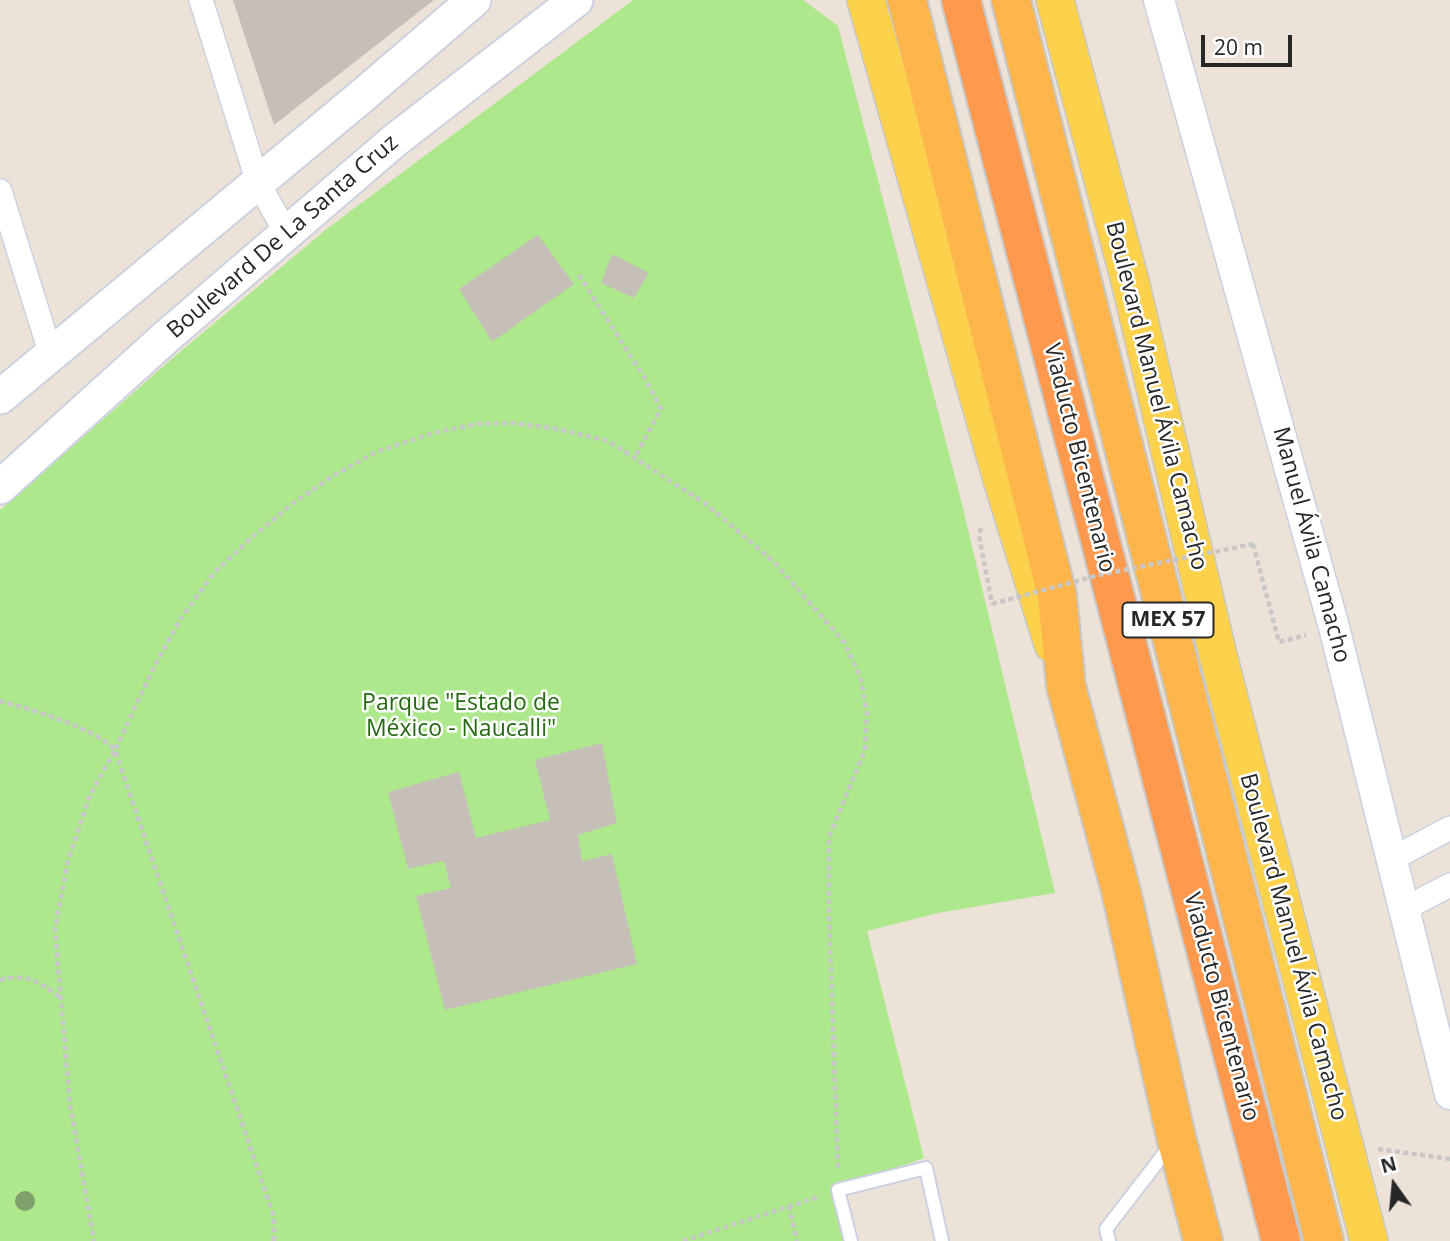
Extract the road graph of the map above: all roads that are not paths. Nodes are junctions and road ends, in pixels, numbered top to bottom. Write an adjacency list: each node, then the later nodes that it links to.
1 (201, 0): 10 (street)
2 (474, 0): 10 (main road)
3 (576, 0): 12 (main road, Boulevard De La Santa Cruz)
4 (907, 0): 16 (highway)
5 (961, 0): 27 (highway, Viaducto Bicentenario)
6 (1011, 0): 28 (highway, Boulevard Manuel Ávila Camacho / MEX 57)
7 (1055, 0): 29 (main road, Boulevard Manuel Ávila Camacho)
8 (1159, 0): 18 (street, Manuel Ávila Camacho)
9 (863, 4): 16 (main road)
10 (258, 183): 12 (street); 13 (main road)
11 (0, 191): 13 (street)
12 (287, 234): 15 (main road, Boulevard De La Santa Cruz)
13 (51, 355): 14 (main road)
14 (0, 397)
15 (0, 487)
16 (1066, 687): 22 (highway)
17 (1450, 828): 18 (street)
18 (1392, 859): 20 (street, Manuel Ávila Camacho)
19 (1450, 885): 20 (street)
20 (1404, 909): 21 (street, Manuel Ávila Camacho)
21 (1450, 1094)
22 (1176, 1137): 25 (lane); 26 (highway)
23 (852, 1241): 24 (lane)
24 (942, 1241)
25 (1109, 1241)
26 (1203, 1241)
27 (1281, 1241)
28 (1324, 1241)
29 (1370, 1241)

